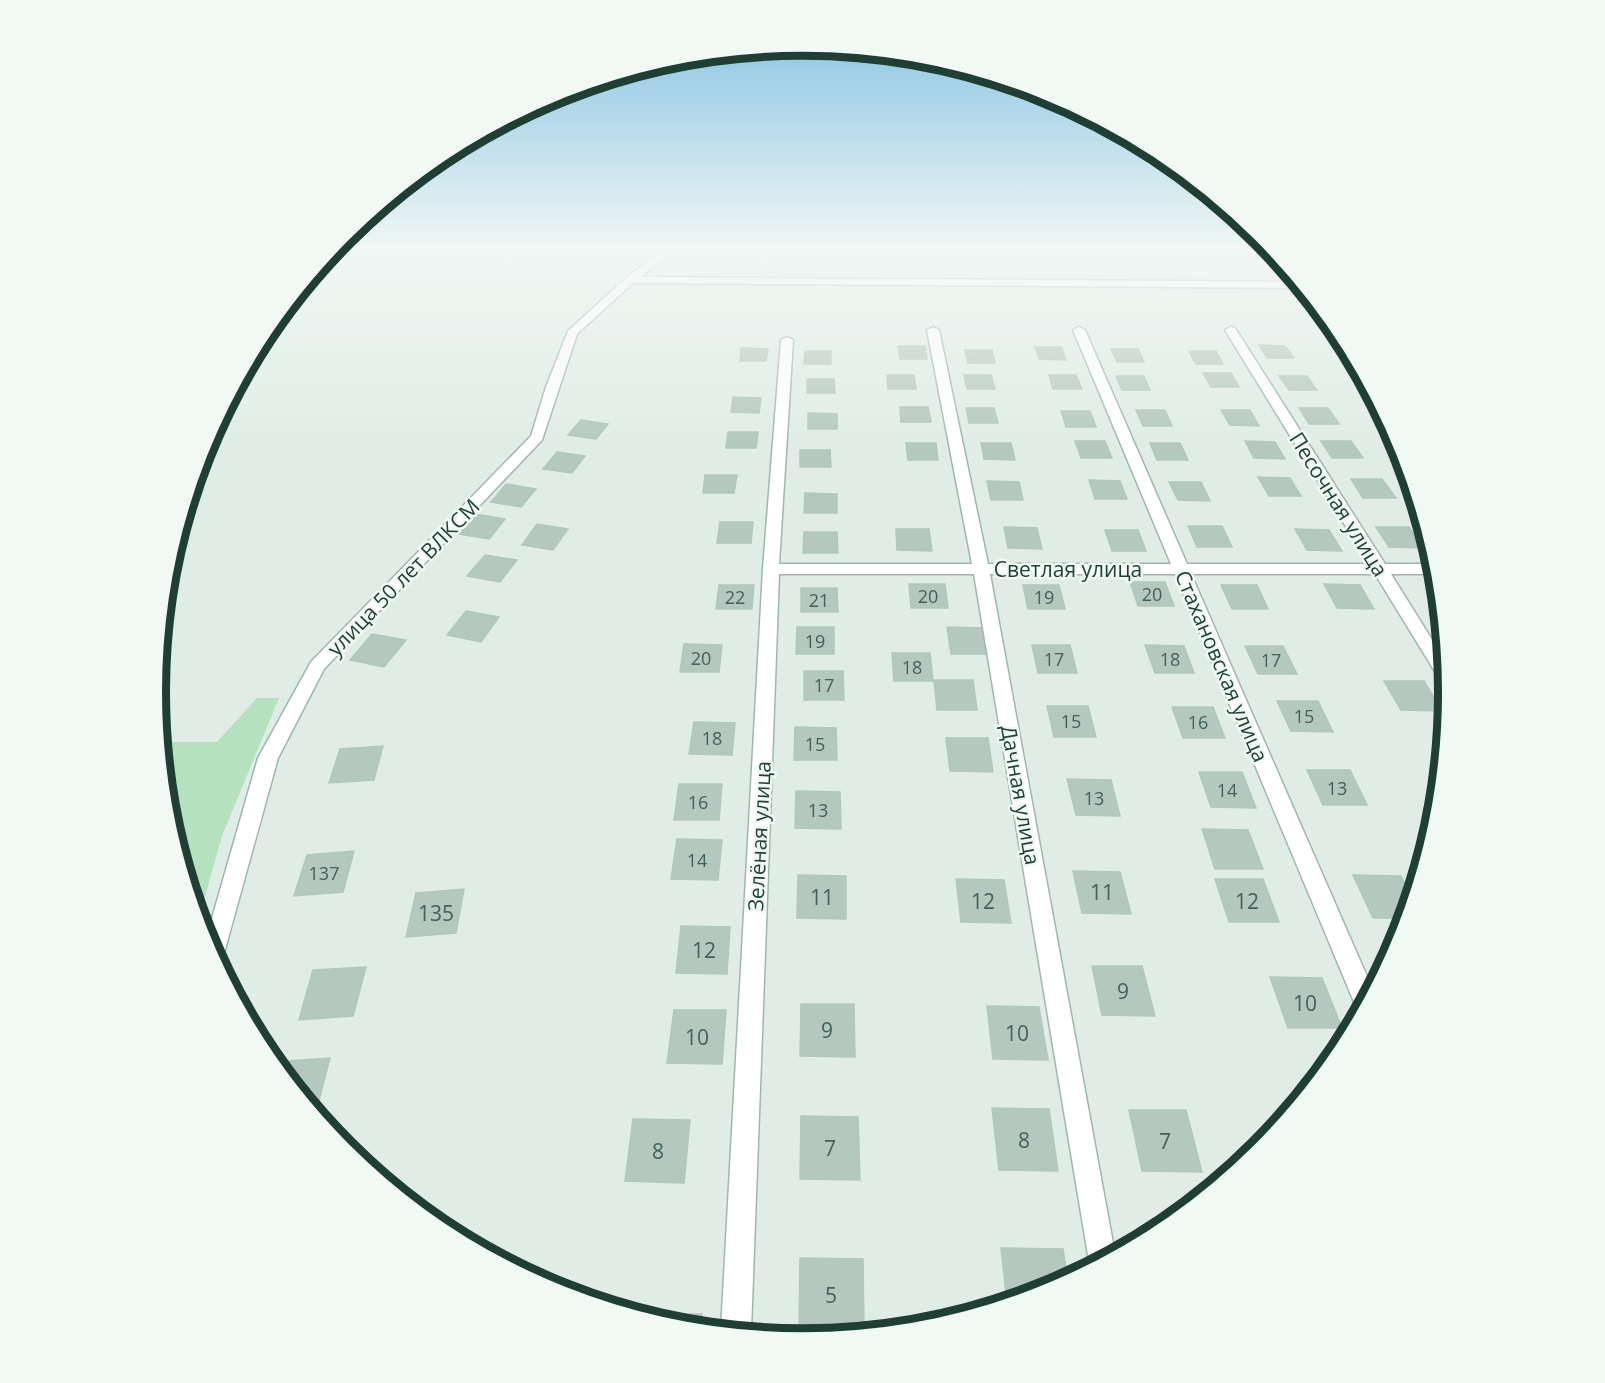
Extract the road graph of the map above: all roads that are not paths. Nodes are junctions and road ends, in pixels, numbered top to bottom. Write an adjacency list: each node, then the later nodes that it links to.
1 (592, 315): 12 (street, улица 50 лет ВЛКСМ)
2 (933, 330): 7 (street, Дачная улица)
3 (1079, 330): 8 (street, Стахановская улица)
4 (1231, 330): 9 (street, Песочная улица)
5 (787, 340): 6 (street, Зелёная улица)
6 (771, 569): 7 (street, Светлая улица); 15 (street, Зелёная улица)
7 (981, 569): 8 (street, Светлая улица); 14 (street, Дачная улица)
8 (1181, 569): 9 (street, Светлая улица); 13 (street, Стахановская улица)
9 (1379, 569): 10 (street, Светлая улица); 11 (street, Песочная улица)
10 (1426, 569)
11 (1437, 662)
12 (217, 939)
13 (1362, 993)
14 (1101, 1253)
15 (736, 1324)

